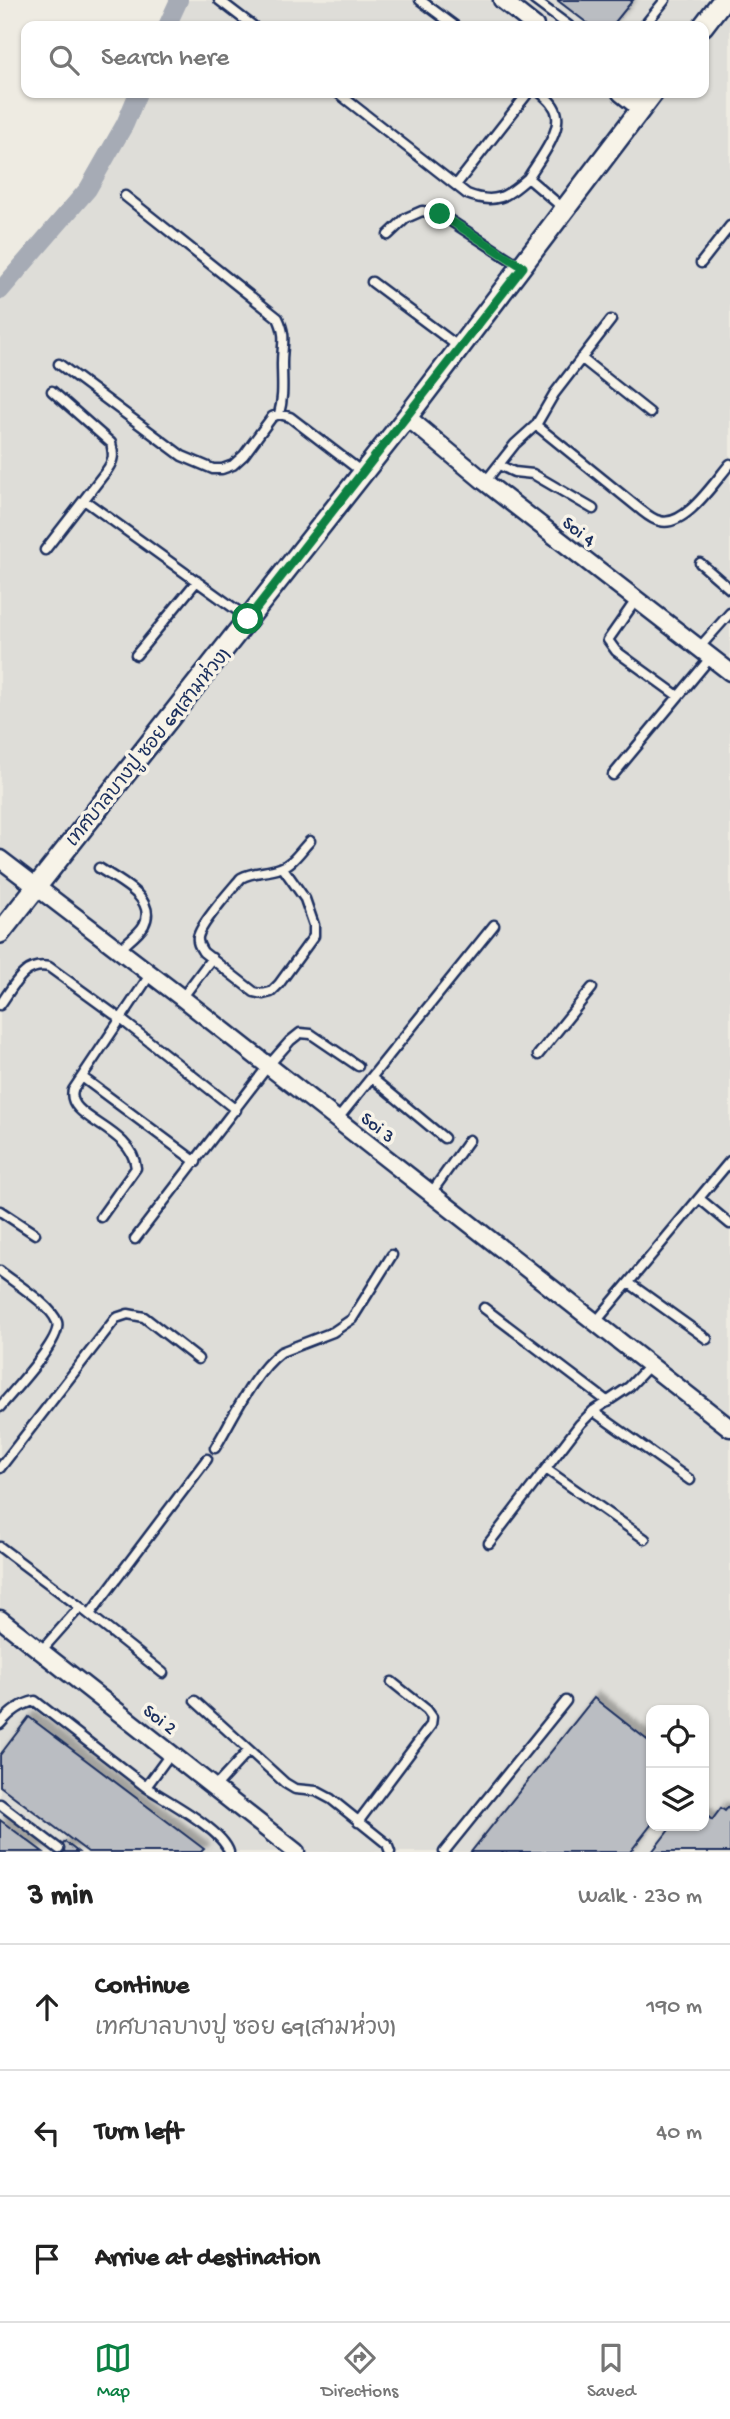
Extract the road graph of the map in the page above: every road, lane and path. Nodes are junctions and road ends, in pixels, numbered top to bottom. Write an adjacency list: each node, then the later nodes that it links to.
1 (219, 0): 7 (lane)
2 (420, 0): 8 (lane)
3 (502, 0): 9 (street)
4 (534, 0): 10 (lane)
5 (665, 0): 11 (lane)
6 (723, 0): 12 (street)
7 (246, 21)
8 (448, 21)
9 (529, 21)
10 (562, 21)
11 (648, 21)
12 (707, 21)
13 (344, 98): 18 (lane)
14 (524, 98): 18 (lane)
15 (546, 98): 17 (lane)
16 (647, 101): 20 (street, เทศบาลบางปู ซอย 69(สามห่วง))
17 (528, 178): 18 (lane); 20 (lane)
18 (456, 185)
19 (125, 196): 32 (lane)
20 (565, 210): 24 (street, เทศบาลบางปู ซอย 69(สามห่วง))
21 (730, 226): 23 (lane)
22 (388, 235): 24 (lane)
23 (701, 263)
24 (523, 267): 27 (street, เทศบาลบางปู ซอย 69(สามห่วง))
25 (372, 282): 27 (lane)
26 (611, 320): 28 (lane)
27 (460, 348): 33 (street, เทศบาลบางปู ซอย 69(สามห่วง))
28 (581, 358): 31 (lane); 34 (lane)
29 (59, 364): 32 (lane)
30 (52, 391): 39 (lane)
31 (650, 413)
32 (279, 414): 37 (lane)
33 (407, 417): 37 (street, เทศบาลบางปู ซอย 69(สามห่วง)); 38 (street, Soi 4)
34 (536, 425): 35 (lane); 36 (lane)
35 (730, 464)
36 (499, 465): 38 (lane); 40 (lane)
37 (363, 473): 47 (street, เทศบาลบางปู ซอย 69(สามห่วง))
38 (485, 482): 45 (street, Soi 4)
39 (84, 500): 41 (lane); 43 (lane)
40 (593, 509)
41 (46, 551)
42 (700, 563): 44 (lane)
43 (197, 581): 47 (lane); 49 (lane)
44 (730, 589)
45 (636, 600): 48 (street, Soi 4); 51 (lane)
46 (728, 618): 48 (lane)
47 (248, 619): 57 (street, เทศบาลบางปู ซอย 69(สามห่วง))
48 (704, 653): 50 (street, Soi 4); 51 (lane)
49 (136, 655)
50 (730, 673)
51 (678, 696): 52 (lane)
52 (613, 775)
53 (310, 841): 56 (lane)
54 (0, 859): 57 (street, Soi 3)
55 (99, 868): 60 (lane)
56 (282, 868): 61 (lane); 61 (lane)
57 (35, 886): 59 (street, เทศบาลบางปู ซอย 69(สามห่วง)); 60 (street, Soi 3)
58 (494, 925): 71 (lane)
59 (0, 933)
60 (119, 950): 62 (street, Soi 3)
61 (212, 958): 64 (lane)
62 (150, 975): 64 (street, Soi 3); 66 (lane)
63 (592, 988): 67 (lane)
64 (182, 998): 68 (street, Soi 3)
65 (0, 1005): 66 (lane)
66 (122, 1020): 70 (lane); 72 (lane)
67 (538, 1055)
68 (268, 1066): 69 (lane); 72 (lane); 73 (street, Soi 3)
69 (358, 1066)
70 (82, 1077): 76 (lane); 81 (lane)
71 (372, 1078): 73 (lane); 74 (lane)
72 (236, 1110): 76 (lane)
73 (337, 1121): 78 (street, Soi 3)
74 (444, 1138)
75 (469, 1140): 78 (lane)
76 (195, 1161): 84 (lane)
77 (730, 1161): 79 (lane)
78 (431, 1193): 89 (street, Soi 3)
79 (700, 1199): 82 (lane); 87 (lane)
80 (0, 1211): 83 (lane)
81 (101, 1216)
82 (730, 1224)
83 (35, 1234)
84 (135, 1239)
85 (392, 1255): 97 (lane)
86 (0, 1271): 94 (lane)
87 (629, 1283): 89 (lane); 90 (lane)
88 (484, 1308): 93 (lane)
89 (594, 1324): 92 (street, Soi 3)
90 (707, 1339)
91 (198, 1359): 99 (lane)
92 (649, 1366): 93 (lane); 96 (street, Soi 3)
93 (608, 1402): 95 (lane)
94 (0, 1407)
95 (593, 1411): 100 (lane); 101 (lane)
96 (730, 1428)
97 (215, 1448)
98 (207, 1459): 106 (lane)
99 (0, 1468)
100 (545, 1469): 102 (lane); 103 (lane)
101 (690, 1480)
102 (645, 1539)
103 (489, 1544)
104 (0, 1547): 105 (lane)
105 (80, 1607): 106 (lane); 108 (lane)
106 (89, 1614): 109 (lane)
107 (0, 1619): 108 (street, Soi 2)
108 (41, 1651): 115 (street, Soi 2)
109 (163, 1673)
110 (392, 1682): 119 (lane)
111 (195, 1701): 114 (lane)
112 (566, 1701): 124 (lane)
113 (0, 1724): 116 (lane)
114 (249, 1750): 117 (lane); 119 (lane)
115 (171, 1753): 116 (lane); 117 (street, Soi 2)
116 (146, 1787): 122 (lane)
117 (215, 1787): 121 (street, Soi 2)
118 (0, 1804): 120 (lane)
119 (358, 1822): 123 (lane)
120 (59, 1849)
121 (293, 1851)
122 (229, 1852)
123 (390, 1852)
124 (444, 1852)

